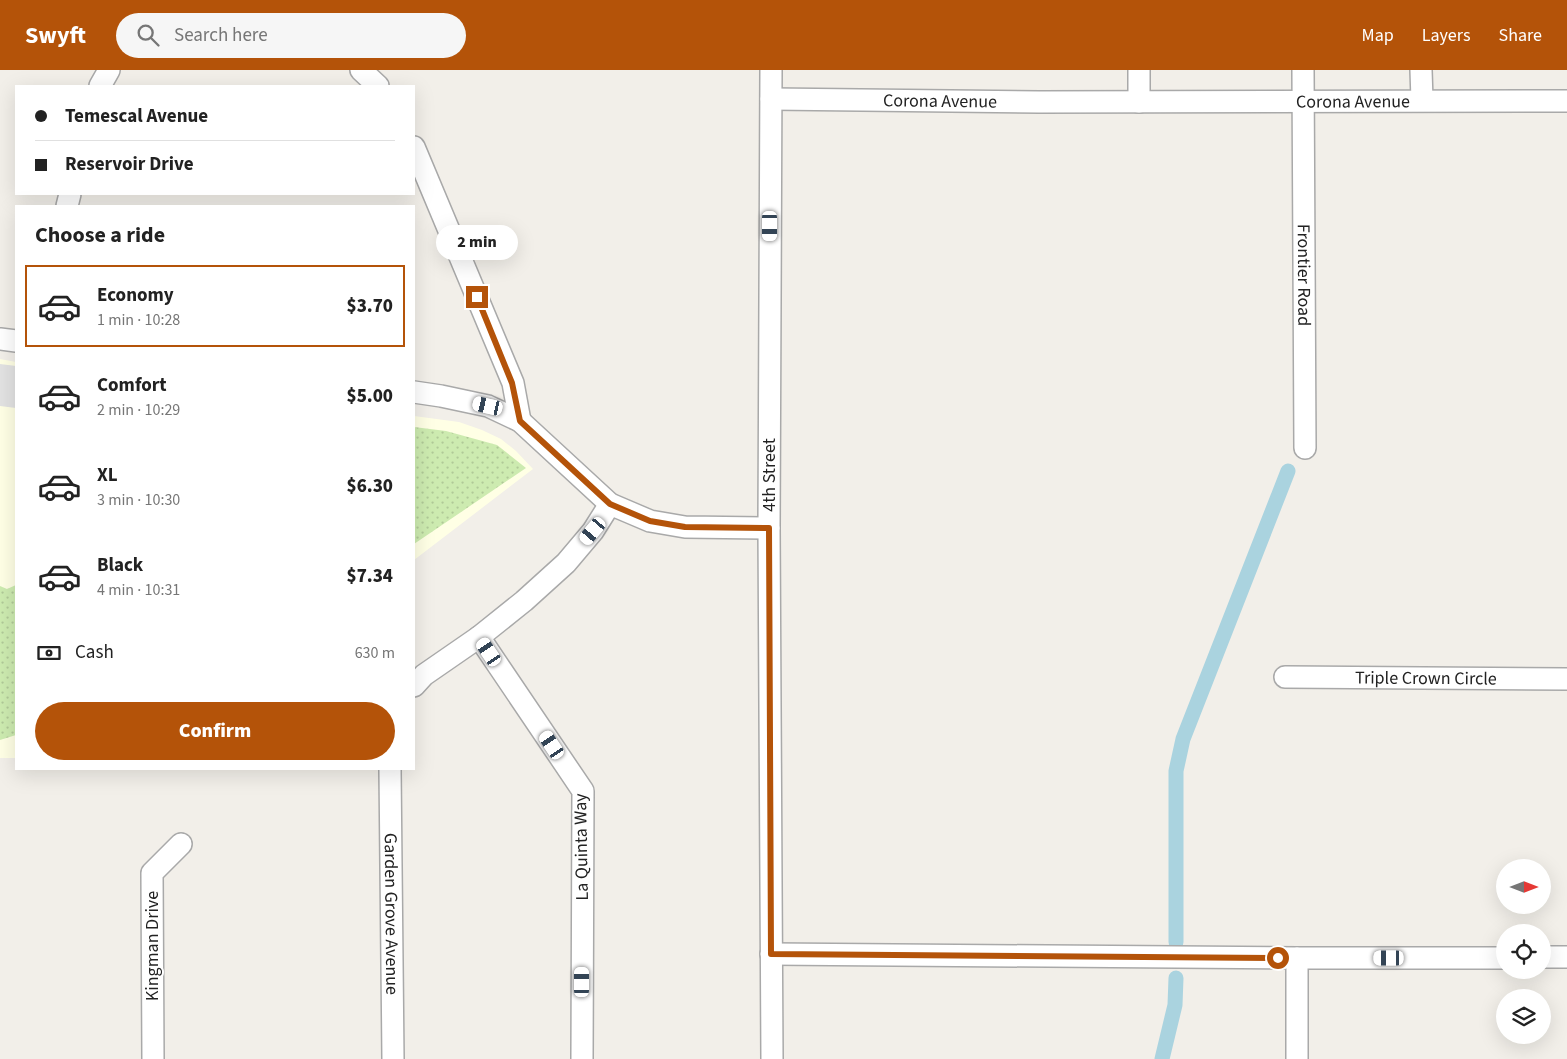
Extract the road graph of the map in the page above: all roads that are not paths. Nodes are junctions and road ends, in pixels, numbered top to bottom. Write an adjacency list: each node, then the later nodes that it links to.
1 (109, 70): 7 (street)
2 (362, 70): 8 (street)
3 (771, 70): 9 (street, 4th Street)
4 (1139, 70): 13 (street)
5 (1302, 70): 11 (street, Frontier Road)
6 (1421, 70): 10 (street)
7 (101, 85)
8 (377, 85)
9 (771, 100): 13 (street, Corona Avenue); 21 (street, 4th Street)
10 (1422, 100): 11 (street, Corona Avenue); 12 (street, Corona Avenue)
11 (1303, 101): 13 (street, Corona Avenue); 19 (street, Frontier Road)
12 (1567, 101)
13 (1139, 102)
14 (415, 149): 18 (street)
15 (0, 339): 16 (street)
16 (15, 341)
17 (415, 392): 18 (street)
18 (520, 421): 20 (street)
19 (1305, 448)
20 (610, 504): 21 (street); 22 (street)
21 (769, 528): 28 (street, 4th Street)
22 (479, 637): 25 (street); 35 (street, La Quinta Way)
23 (1285, 677): 24 (street, Triple Crown Circle)
24 (1567, 679)
25 (415, 685)
26 (390, 770): 34 (street, Garden Grove Avenue)
27 (181, 844): 33 (street, Kingman Drive)
28 (771, 954): 30 (street); 36 (street, 4th Street)
29 (1567, 957): 32 (street)
30 (1297, 958): 31 (street); 37 (street)
31 (1496, 958)
32 (1551, 958)
33 (153, 1059)
34 (393, 1059)
35 (582, 1059)
36 (772, 1059)
37 (1297, 1059)

